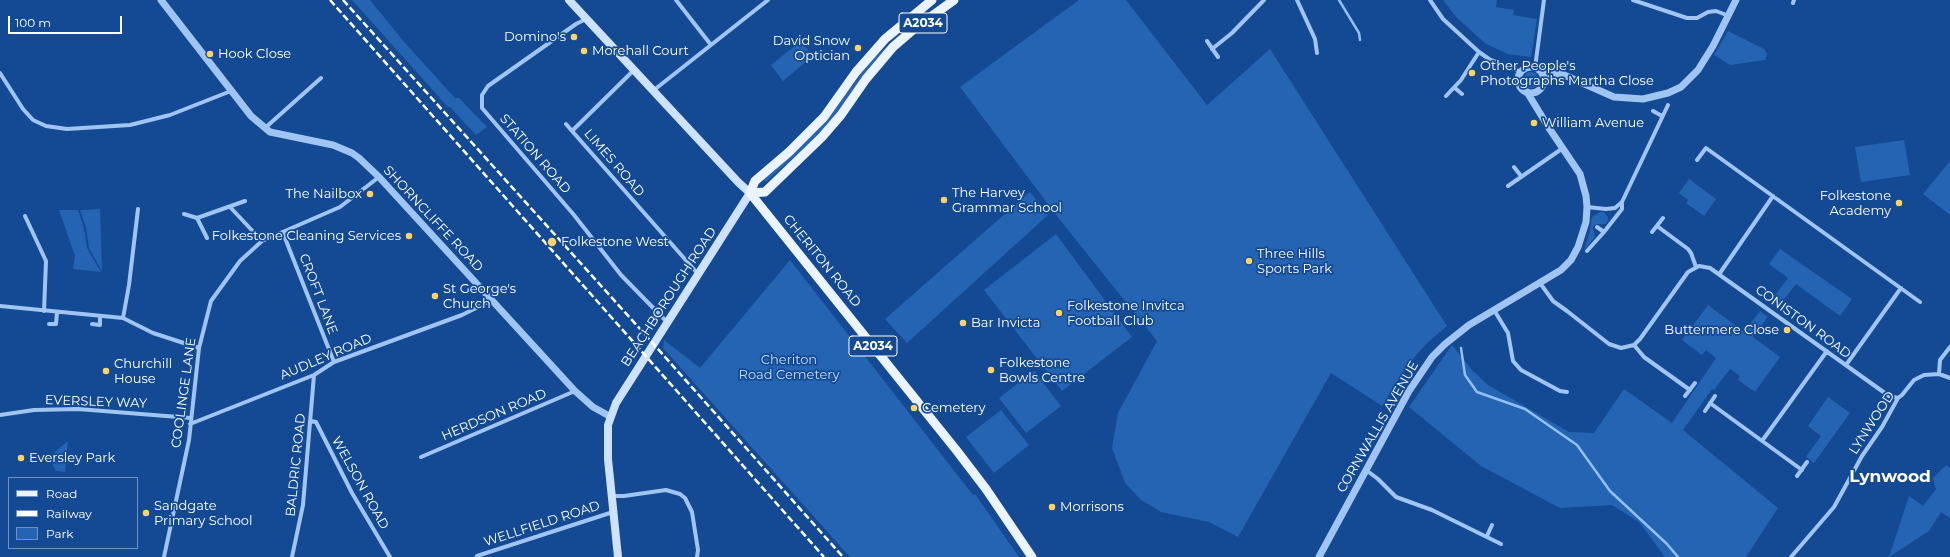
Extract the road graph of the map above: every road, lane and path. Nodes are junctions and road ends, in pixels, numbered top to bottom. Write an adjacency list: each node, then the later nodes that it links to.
1 (161, 0): 31 (street, SHORNCLIFFE ROAD)
2 (569, 0): 14 (main road, CHERITON ROAD)
3 (676, 0): 16 (street)
4 (768, 0): 16 (street)
5 (932, 0): 48 (main road, A2034)
6 (954, 0): 48 (main road, A2034)
7 (1264, 0): 17 (street)
8 (1297, 0): 19 (street)
9 (1430, 0): 18 (street)
10 (1544, 0): 21 (street)
11 (1633, 0): 13 (street)
12 (1736, 0): 13 (street)
13 (1729, 16): 25 (street)
14 (586, 19): 22 (main road, CHERITON ROAD); 80 (street, STATION ROAD)
15 (1206, 41): 17 (street)
16 (711, 45): 29 (street)
17 (1212, 49): 20 (street)
18 (1479, 52): 23 (street); 28 (street)
19 (1318, 54)
20 (1218, 57)
21 (1537, 69): 23 (street); 25 (street); 27 (street)
22 (635, 70): 29 (main road, CHERITON ROAD); 41 (street, LIMES ROAD)
23 (1521, 72): 32 (street)
24 (0, 73): 31 (street)
25 (1558, 73): 27 (street)
26 (321, 78): 40 (street)
27 (1544, 82): 30 (street)
28 (1455, 88): 33 (street); 34 (street)
29 (654, 90): 48 (main road, CHERITON ROAD)
30 (1539, 90): 32 (street); 35 (street)
31 (231, 91): 40 (street, SHORNCLIFFE ROAD)
32 (1527, 92): 35 (street)
33 (1462, 94)
34 (1446, 96)
35 (1534, 102): 42 (street)
36 (1668, 105): 38 (street)
37 (1653, 111): 38 (street)
38 (1662, 116): 51 (street)
39 (566, 124): 41 (street)
40 (264, 128): 46 (street, SHORNCLIFFE ROAD)
41 (572, 131): 69 (street, LIMES ROAD)
42 (1563, 148): 45 (street); 53 (street)
43 (1697, 160): 49 (street)
44 (1514, 168): 45 (street)
45 (1521, 176): 47 (street)
46 (378, 177): 63 (street, COOLINGE LANE); 72 (street, SHORNCLIFFE ROAD)
47 (1508, 186)
48 (750, 193): 69 (main road, BEACHBOROUGH ROAD); 123 (main road, CHERITON ROAD / A2034)
49 (1773, 196): 68 (street); 71 (street)
50 (245, 201): 52 (street)
51 (1622, 202): 53 (street); 61 (street)
52 (230, 207): 57 (street); 65 (street)
53 (1587, 207): 70 (street, CORNWALLIS AVENUE)
54 (138, 209): 79 (street)
55 (184, 214): 57 (street)
56 (25, 216): 76 (street)
57 (197, 218): 64 (street)
58 (1663, 218): 59 (street)
59 (1657, 226): 62 (street); 67 (street)
60 (1597, 227): 61 (street)
61 (1604, 232): 66 (street)
62 (1652, 232)
63 (283, 233): 65 (street, COOLINGE LANE); 87 (street, CROFT LANE)
64 (207, 238)
65 (262, 241): 85 (street, COOLINGE LANE)
66 (1587, 251)
67 (1696, 267): 68 (street, CONISTON ROAD); 83 (street)
68 (1720, 273): 86 (street, CONISTON ROAD)
69 (698, 274): 80 (main road, BEACHBOROUGH ROAD)
70 (1540, 283): 75 (street, CORNWALLIS AVENUE); 83 (street)
71 (1901, 288): 73 (street); 88 (street)
72 (492, 300): 87 (street, AUDLEY ROAD); 94 (street, SHORNCLIFFE ROAD)
73 (1920, 302)
74 (0, 306): 76 (street)
75 (1494, 310): 95 (street); 109 (street, CORNWALLIS AVENUE)
76 (44, 311): 77 (street)
77 (57, 312): 78 (street); 81 (street)
78 (100, 316): 79 (street); 82 (street)
79 (123, 318): 85 (street)
80 (667, 322): 102 (main road, BEACHBOROUGH ROAD)
81 (49, 324)
82 (92, 324)
83 (1634, 345): 93 (street)
84 (1950, 347): 89 (street)
85 (199, 348): 103 (street, COOLINGE LANE)
86 (1827, 351): 88 (street, CONISTON ROAD); 106 (street)
87 (334, 362): 90 (street, AUDLEY ROAD)
88 (1846, 365): 98 (street, CONISTON ROAD)
89 (1939, 374): 91 (street, LYNWOOD); 98 (street, LYNWOOD)
90 (314, 375): 104 (street, BALDRIC ROAD); 105 (street, AUDLEY ROAD)
91 (1950, 378)
92 (1695, 383): 93 (street)
93 (1690, 390): 96 (street)
94 (575, 391): 102 (street, SHORNCLIFFE ROAD); 107 (street, HERDSON ROAD)
95 (1567, 392)
96 (1685, 396)
97 (1715, 396): 99 (street)
98 (1898, 398): 125 (street, LYNWOOD)
99 (1710, 403): 100 (street); 106 (street)
100 (1705, 411)
101 (0, 415): 103 (street, EVERSLEY WAY)
102 (611, 417): 112 (main road)
103 (191, 418): 105 (street, COOLINGE LANE)
104 (311, 421): 119 (street, BALDRIC ROAD); 120 (street, WELSON ROAD)
105 (190, 424): 118 (street, COOLINGE LANE)
106 (1762, 441): 110 (street)
107 (421, 457)
108 (1807, 462): 110 (street)
109 (1366, 470): 115 (street); 124 (street, CORNWALLIS AVENUE)
110 (1802, 470): 111 (street)
111 (1797, 476)
112 (612, 496): 113 (main road); 122 (street)
113 (613, 512): 117 (street, WELLFIELD ROAD); 121 (main road)
114 (1492, 525): 115 (street)
115 (1487, 536): 116 (street)
116 (1501, 544)
117 (477, 556)
118 (164, 557)
119 (292, 557)
120 (390, 557)
121 (618, 557)
122 (697, 557)
123 (1032, 557)
124 (1319, 557)
125 (1791, 557)

